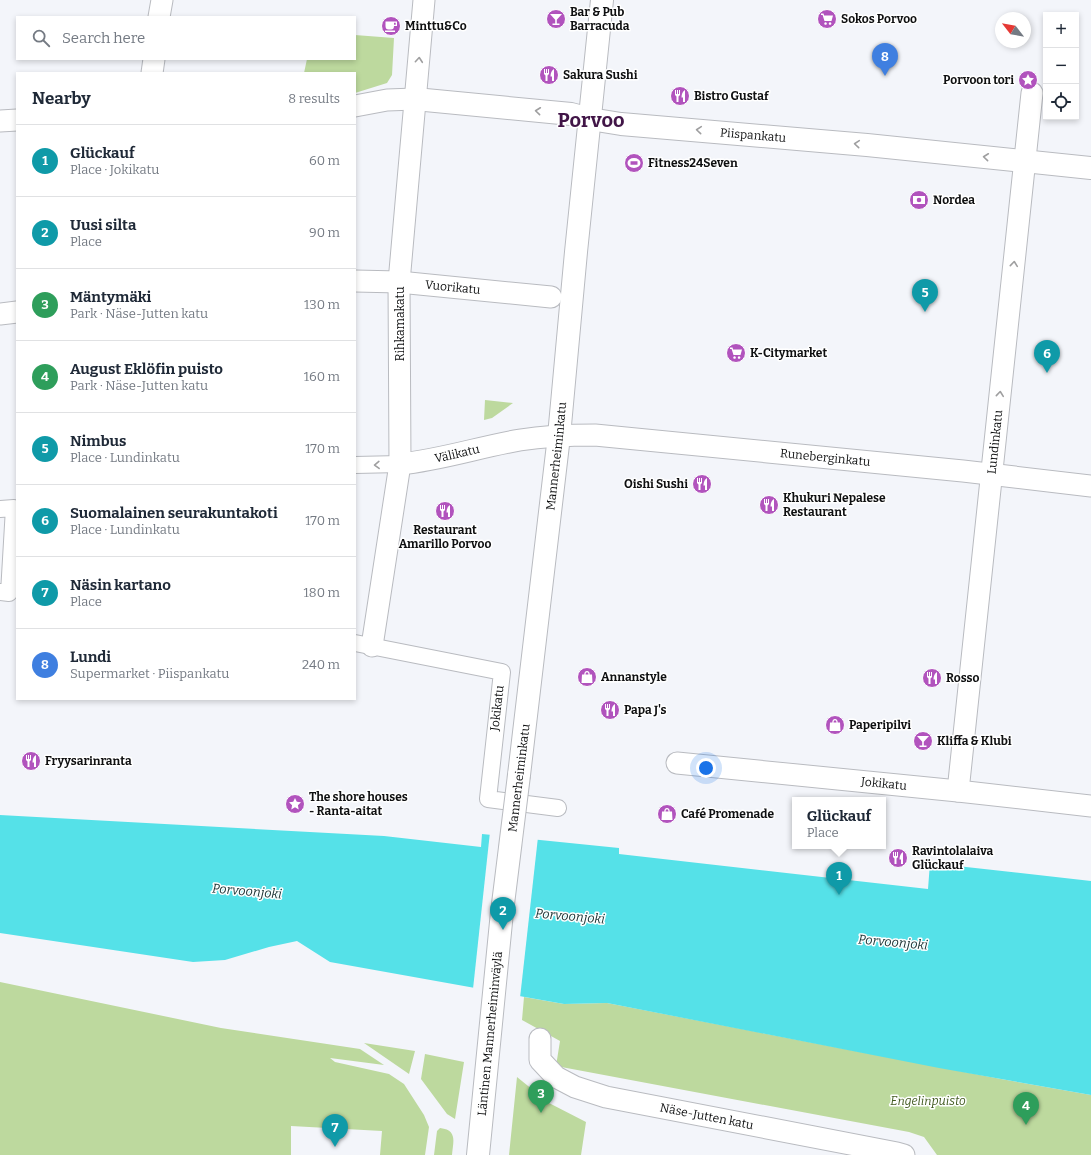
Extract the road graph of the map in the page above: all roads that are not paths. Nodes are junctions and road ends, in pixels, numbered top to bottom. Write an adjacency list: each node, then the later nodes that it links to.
1 (162, 0): 4 (street)
2 (424, 0): 8 (street, Rihkamakatu, one-way to 2)
3 (602, 0): 10 (main road, Mannerheiminkatu)
4 (159, 16)
5 (154, 60): 6 (street)
6 (152, 72)
7 (1032, 93): 13 (street, Lundinkatu)
8 (415, 99): 9 (street); 10 (main road, Piispankatu, one-way to 8); 16 (street, Rihkamakatu)
9 (356, 106)
10 (590, 119): 13 (main road, Piispankatu, one-way to 10); 20 (main road, Mannerheiminkatu)
11 (16, 120): 12 (street)
12 (0, 121)
13 (1025, 161): 14 (main road, Piispankatu); 23 (street, Lundinkatu, one-way to 13)
14 (1091, 168)
15 (356, 281): 16 (street, Vuorikatu)
16 (399, 282): 17 (street, Vuorikatu); 21 (street, Rihkamakatu)
17 (551, 297)
18 (16, 312): 19 (street)
19 (0, 314)
20 (559, 436): 21 (street, Välikatu); 23 (street, Runeberginkatu); 32 (main road, Mannerheiminkatu, bridge)
21 (400, 464): 22 (street, Välikatu, one-way to 22); 27 (street, Rihkamakatu)
22 (356, 465)
23 (992, 474): 24 (street, Runeberginkatu); 29 (street, Lundinkatu)
24 (1091, 486)
25 (10, 508): 26 (street)
26 (9, 593)
27 (364, 645): 31 (street, Jokikatu)
28 (677, 763): 29 (street, Jokikatu)
29 (958, 791): 30 (street, Jokikatu)
30 (1091, 806)
31 (558, 808)
32 (502, 912): 34 (main road, Läntinen Mannerheiminväylä)
33 (540, 1039): 35 (street, Näse-Jutten katu)
34 (478, 1155)
35 (904, 1155)

